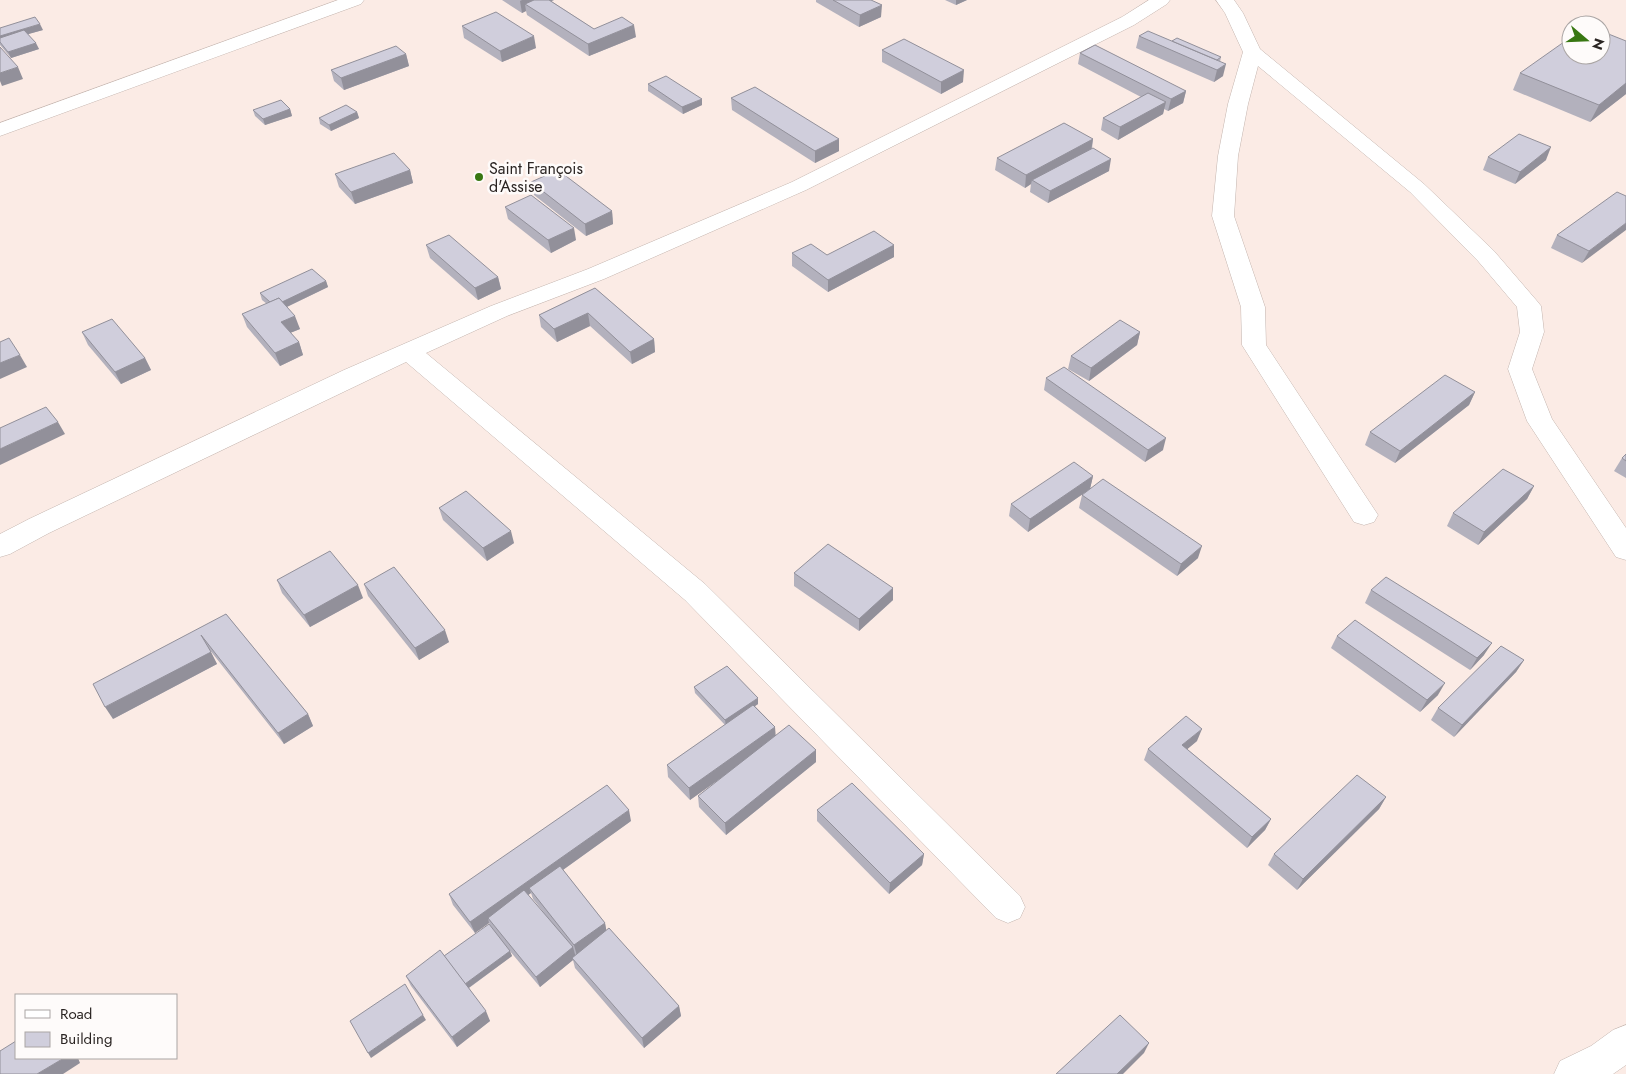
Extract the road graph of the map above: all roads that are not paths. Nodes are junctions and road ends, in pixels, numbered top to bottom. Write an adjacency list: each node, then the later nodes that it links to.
1 (356, 0): 5 (street)
2 (1161, 0): 6 (street)
3 (1225, 0): 4 (street)
4 (1252, 52): 7 (street); 9 (street)
5 (0, 130)
6 (409, 351): 8 (street); 10 (street)
7 (1364, 515)
8 (0, 547)
9 (1626, 550)
10 (1008, 907)
11 (1626, 1043): 12 (street)
12 (1573, 1074)

